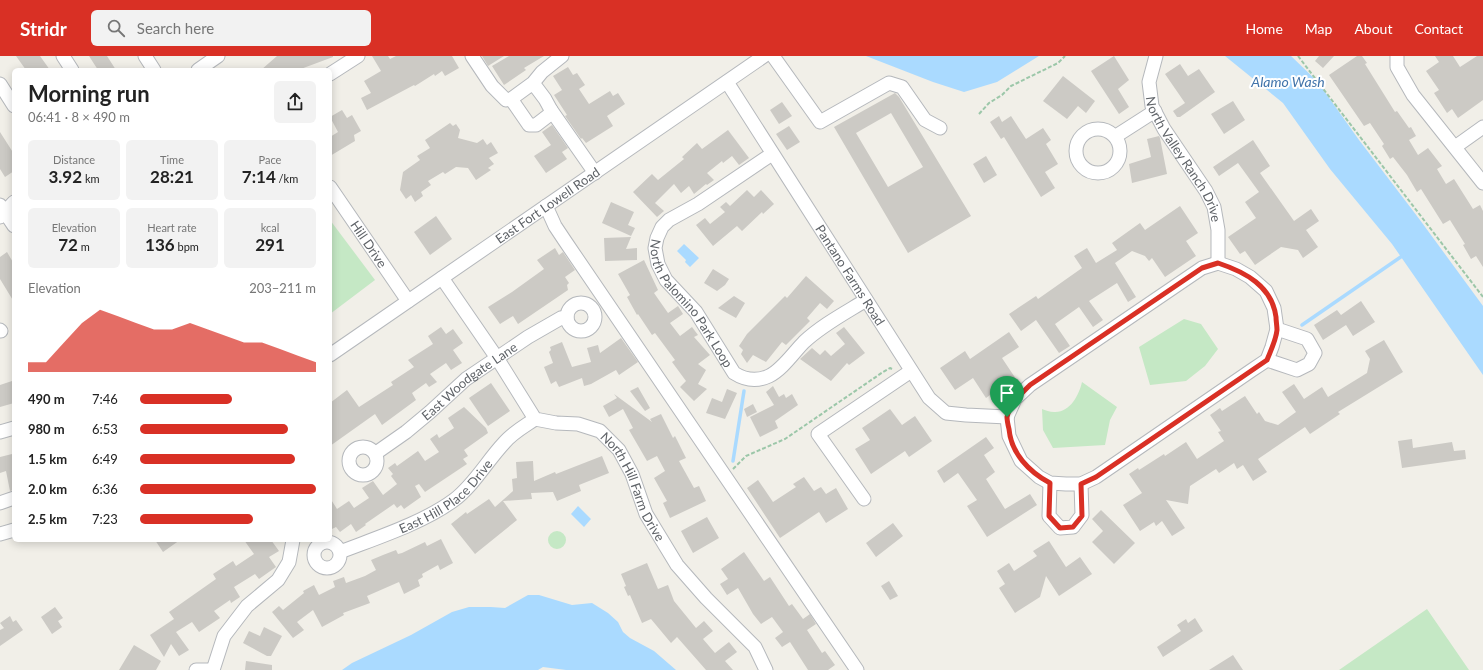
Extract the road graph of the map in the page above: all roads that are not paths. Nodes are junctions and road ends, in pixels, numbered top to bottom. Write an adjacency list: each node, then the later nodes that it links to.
1 (63, 56): 11 (street)
2 (145, 56): 12 (street)
3 (218, 56): 13 (street)
4 (358, 56): 14 (street)
5 (472, 56): 18 (street)
6 (562, 56): 16 (street)
7 (764, 56): 15 (street, East Fort Lowell Road)
8 (773, 56): 23 (street)
9 (1156, 56): 21 (street, North Valley Ranch Drive)
10 (1397, 56): 25 (street)
11 (71, 68)
12 (153, 68)
13 (201, 68)
14 (332, 73)
15 (727, 82): 26 (street, Pantano Farms Road); 27 (street, East Fort Lowell Road)
16 (533, 83): 18 (street); 20 (street)
17 (0, 84): 19 (street)
18 (511, 99): 20 (street)
19 (12, 103)
20 (551, 110): 27 (street)
21 (1154, 111): 24 (street); 34 (street, North Valley Ranch Drive)
22 (1483, 127): 25 (street)
23 (940, 128)
24 (1116, 136)
25 (1455, 147): 28 (street)
26 (772, 154): 36 (street, Pantano Farms Road); 36 (street, North Palomino Park Loop)
27 (595, 173): 31 (street, East Fort Lowell Road)
28 (1483, 183)
29 (332, 190): 37 (street, Hill Drive)
30 (12, 204): 32 (street)
31 (546, 206): 35 (street, East Fort Lowell Road); 62 (street)
32 (2, 212): 33 (street)
33 (12, 224)
34 (1218, 263): 39 (street); 44 (street)
35 (442, 278): 37 (street, East Fort Lowell Road); 41 (street)
36 (866, 300): 43 (street, Pantano Farms Road)
37 (408, 301): 40 (street, East Fort Lowell Road)
38 (567, 317): 41 (street, East Woodgate Lane)
39 (1277, 329): 42 (street); 42 (street)
40 (332, 354)
41 (497, 358): 45 (street); 48 (street, East Woodgate Lane)
42 (1267, 360): 50 (street)
43 (911, 371): 44 (street, Pantano Farms Road); 52 (street)
44 (1007, 417): 49 (street)
45 (535, 419): 57 (street, East Hill Place Drive); 61 (street, North Hill Farm Drive)
46 (12, 429): 47 (street)
47 (0, 432)
48 (376, 453)
49 (1050, 483): 50 (street); 50 (street)
50 (1081, 484)
51 (12, 499): 53 (street)
52 (864, 500)
53 (0, 503)
54 (12, 531): 55 (street)
55 (0, 534)
56 (292, 542): 60 (street)
57 (340, 552)
58 (196, 670): 59 (street)
59 (209, 670)
60 (213, 670)
61 (766, 670)
62 (857, 670)

